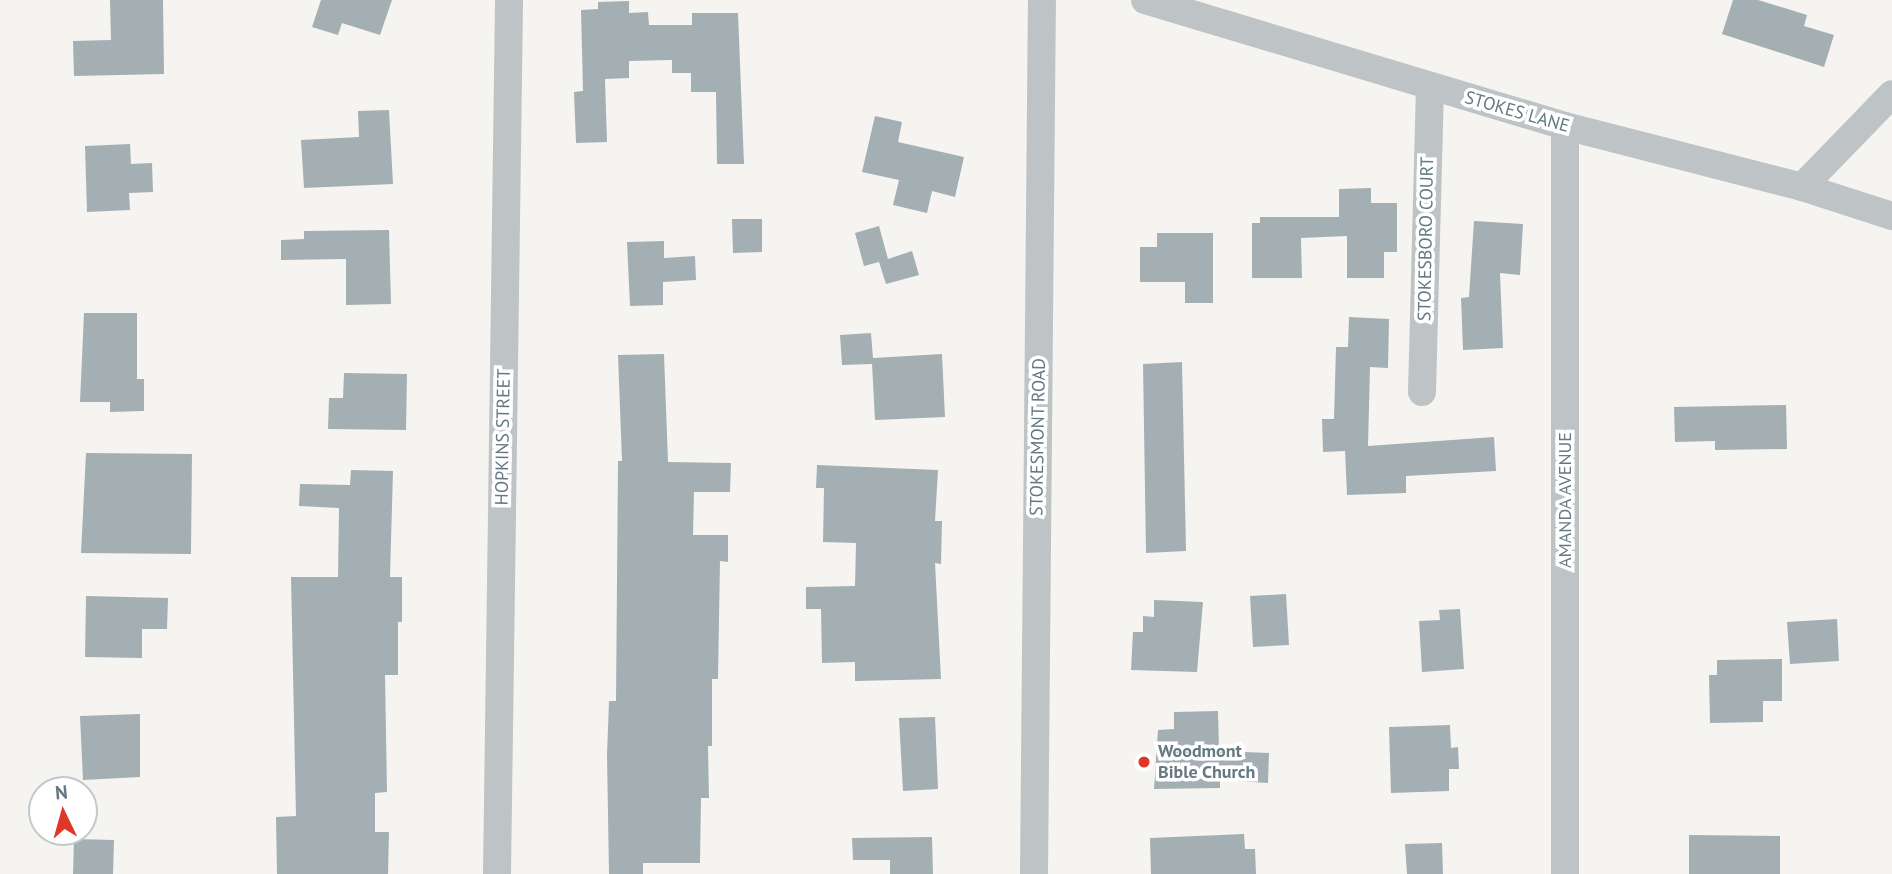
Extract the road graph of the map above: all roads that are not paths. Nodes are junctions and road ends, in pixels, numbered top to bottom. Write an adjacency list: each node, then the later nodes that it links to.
1 (509, 0): 10 (street, HOPKINS STREET)
2 (1042, 0): 11 (street, STOKESMONT ROAD)
3 (1145, 0): 4 (street, STOKES LANE)
4 (1430, 86): 6 (street, STOKES LANE); 9 (street, STOKESBORO COURT)
5 (1892, 94): 7 (street)
6 (1565, 126): 7 (street, STOKES LANE); 12 (street, AMANDA AVENUE)
7 (1802, 187): 8 (street, STOKES LANE)
8 (1892, 216)
9 (1422, 392)
10 (497, 874)
11 (1034, 874)
12 (1565, 874)

